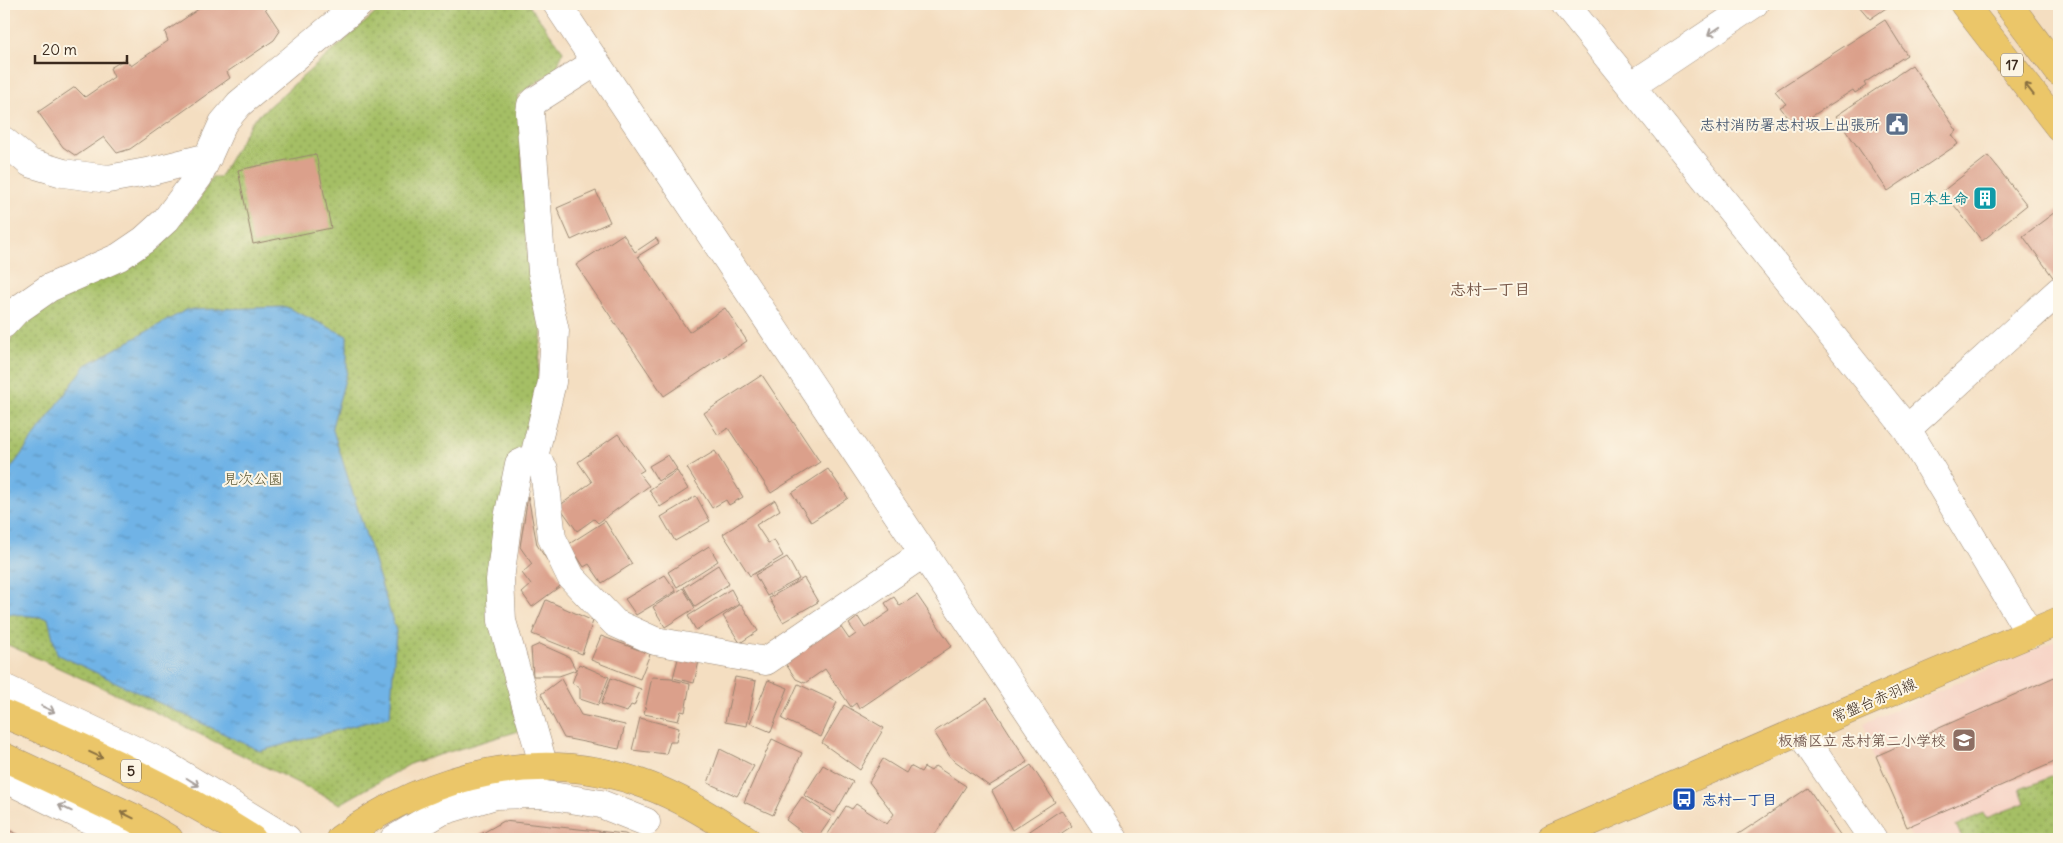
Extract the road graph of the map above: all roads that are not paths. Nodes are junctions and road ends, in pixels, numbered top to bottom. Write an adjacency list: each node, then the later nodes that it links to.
1 (359, 4): 12 (street)
2 (557, 4): 7 (street)
3 (1565, 4): 9 (street)
4 (1754, 4): 9 (street, one-way to 9)
5 (1964, 4): 10 (main road, 17, one-way to 5)
6 (2008, 4): 8 (main road, 17)
7 (596, 62): 16 (street); 17 (street)
8 (2059, 72)
9 (1631, 86): 15 (street)
10 (2059, 127)
11 (4, 141): 12 (street)
12 (208, 157): 14 (street)
13 (2059, 291): 15 (street)
14 (8, 314)
15 (1907, 429): 19 (street)
16 (534, 457): 17 (street); 24 (street)
17 (924, 553): 36 (street)
18 (2059, 621): 19 (main road, 常盤台赤羽線)
19 (2030, 634): 22 (main road, 常盤台赤羽線)
20 (4, 688): 32 (street, one-way to 32)
21 (4, 714): 31 (main road, 5, one-way to 31)
22 (1799, 731): 28 (main road, 常盤台赤羽線); 37 (street)
23 (4, 757): 30 (main road, one-way to 23)
24 (544, 767): 26 (main road); 35 (main road)
25 (4, 778): 29 (street, one-way to 25)
26 (436, 800): 27 (street); 33 (main road); 34 (street)
27 (646, 822)
28 (1558, 838)
29 (124, 839)
30 (169, 839)
31 (252, 839)
32 (287, 839)
33 (340, 839)
34 (394, 839)
35 (746, 839)
36 (1114, 839)
37 (1873, 839)

